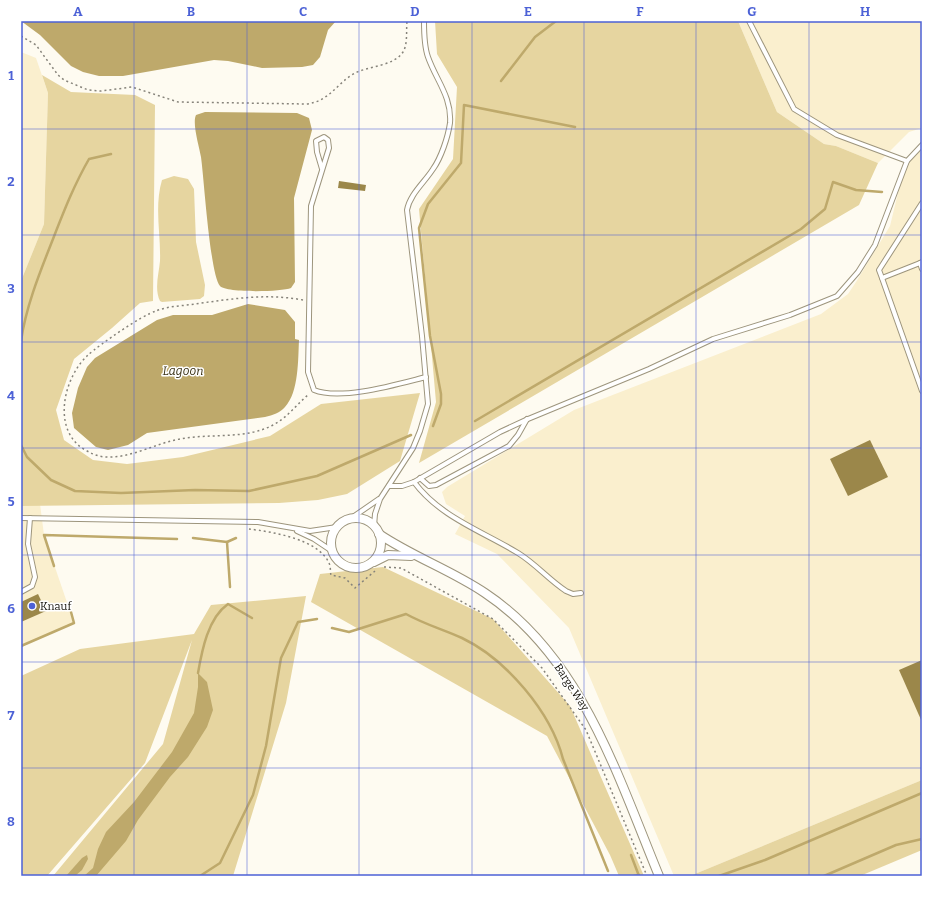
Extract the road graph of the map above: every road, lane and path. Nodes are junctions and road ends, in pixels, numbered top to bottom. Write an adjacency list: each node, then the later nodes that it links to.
1 (407, 21): 4 (path)
2 (424, 21): 13 (lane)
3 (749, 21): 6 (lane)
4 (21, 36)
5 (922, 145): 6 (lane)
6 (907, 161): 16 (lane)
7 (322, 169): 7 (lane); 12 (lane)
8 (922, 202): 11 (lane)
9 (921, 262): 10 (lane); 11 (lane)
10 (922, 269)
11 (882, 278): 15 (lane)
12 (310, 301): 14 (lane); 14 (path)
13 (426, 377): 14 (lane); 19 (lane)
14 (314, 390)
15 (922, 391)
16 (528, 419): 17 (lane); 17 (lane)
17 (420, 478): 18 (lane)
18 (414, 482): 19 (lane); 33 (lane)
19 (389, 486): 20 (lane)
20 (380, 499): 23 (lane); 24 (lane)
21 (21, 518): 22 (lane)
22 (30, 518): 27 (lane); 32 (lane)
23 (350, 519): 24 (street); 25 (street)
24 (374, 526): 28 (street)
25 (336, 527): 27 (lane); 29 (street)
26 (246, 529): 34 (path)
27 (295, 530): 29 (lane)
28 (379, 534): 30 (street, Barge Way); 31 (street)
29 (332, 551): 31 (street)
30 (416, 556): 31 (street, Barge Way); 35 (street, Barge Way)
31 (372, 563)
32 (21, 592)
33 (581, 593)
34 (647, 876)
35 (659, 876)

